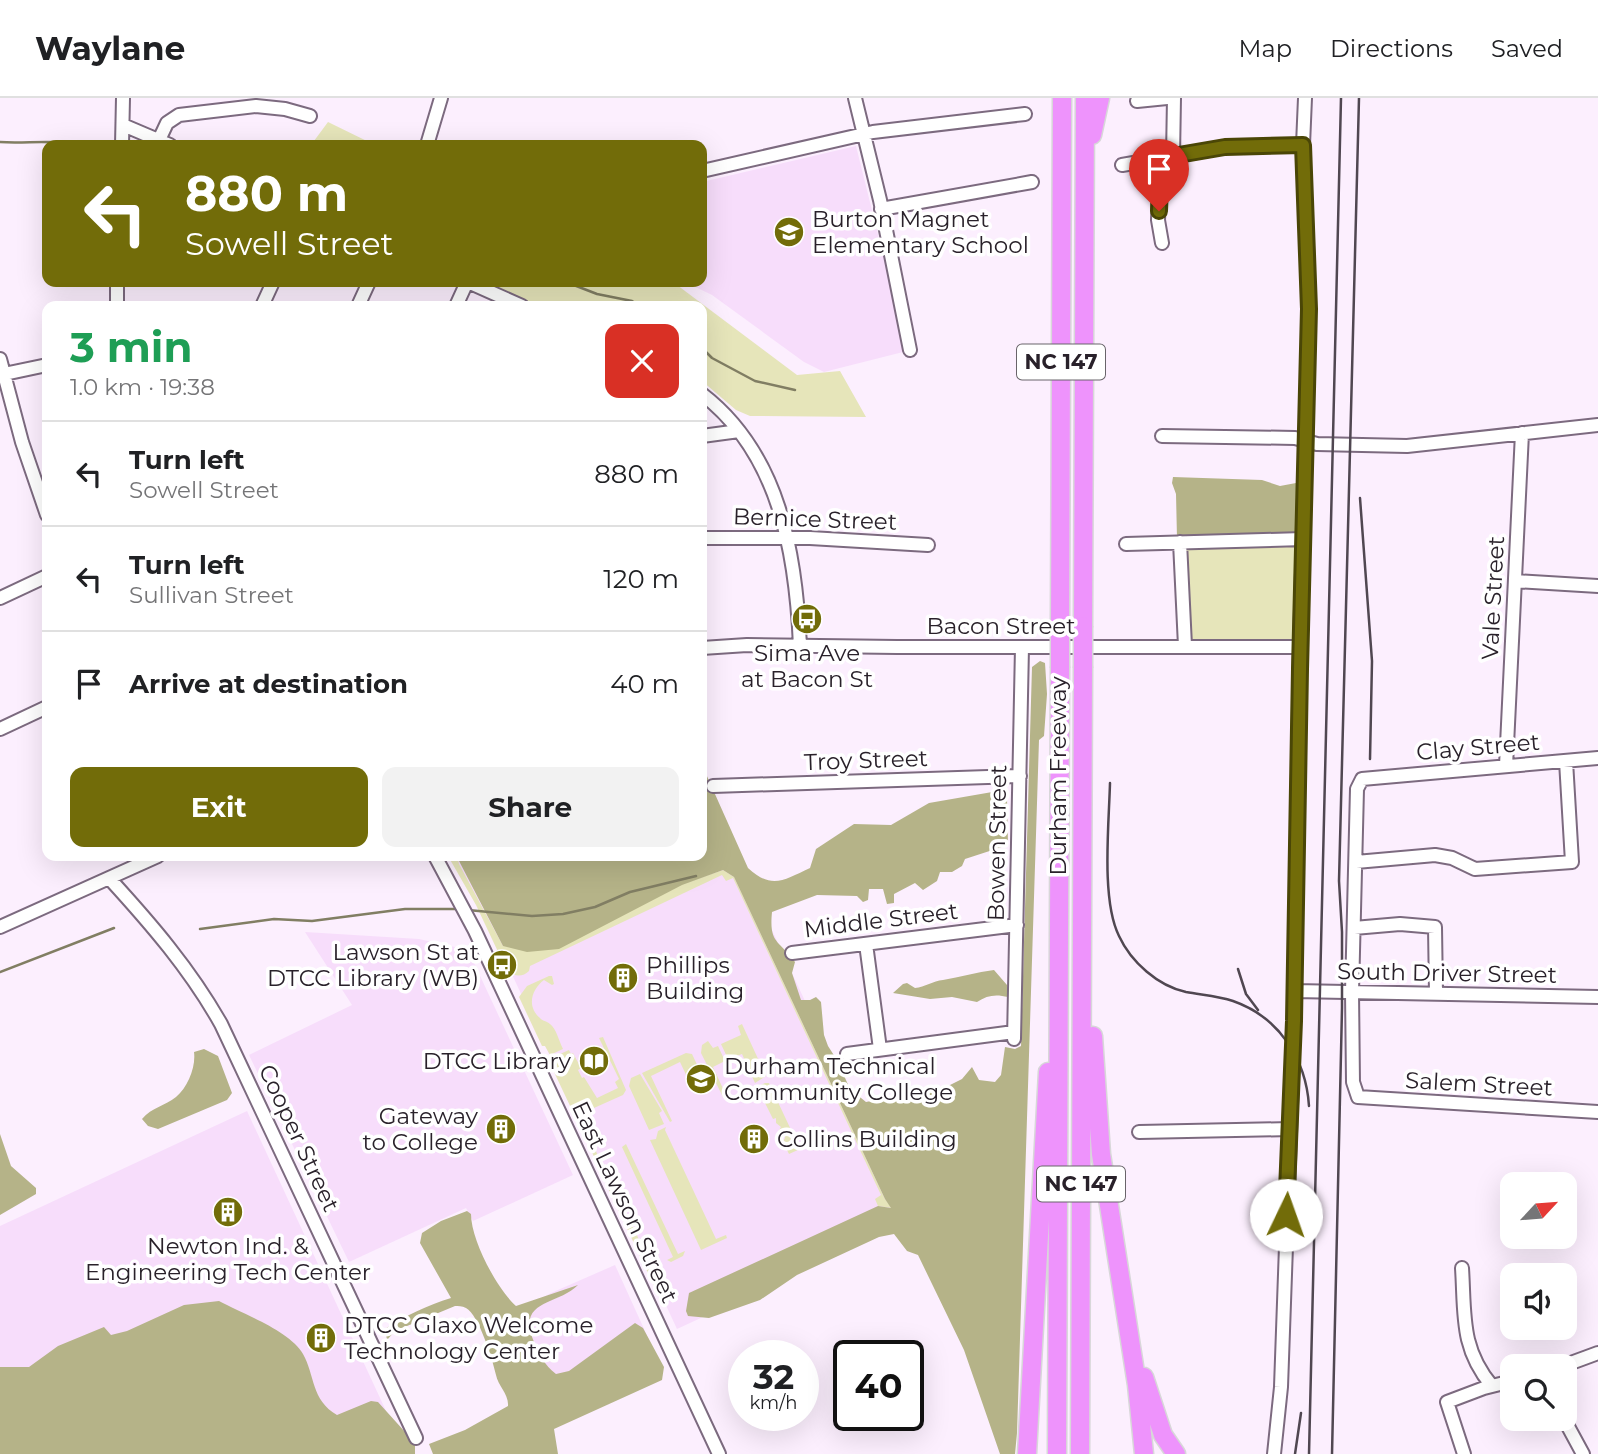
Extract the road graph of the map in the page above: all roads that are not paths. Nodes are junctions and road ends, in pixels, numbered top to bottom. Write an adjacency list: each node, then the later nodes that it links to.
1 (123, 98): 15 (street)
2 (441, 98): 20 (street)
3 (855, 98): 16 (street)
4 (1056, 98): 14 (highway)
5 (1062, 98): 14 (highway, Durham Freeway / NC 147)
6 (1085, 98): 23 (highway, Durham Freeway / NC 147)
7 (1100, 98): 23 (highway)
8 (1167, 98): 11 (street)
9 (1174, 98): 22 (street)
10 (1305, 98): 21 (street)
11 (1137, 101)
12 (1025, 114): 16 (street)
13 (310, 116): 19 (street)
14 (1062, 123): 69 (highway, Durham Freeway / NC 147, bridge)
15 (122, 125): 17 (street); 18 (street)
16 (864, 134): 25 (street); 27 (street)
17 (122, 140)
18 (158, 140)
19 (166, 140)
20 (428, 140)
21 (1303, 145): 22 (street); 41 (street)
22 (1167, 157): 24 (street); 28 (street)
23 (1086, 162): 70 (highway, Durham Freeway / NC 147, bridge)
24 (1122, 165)
25 (707, 170)
26 (1032, 182): 27 (street)
27 (881, 208): 31 (street)
28 (1163, 243)
29 (479, 287): 30 (street)
30 (511, 301)
31 (910, 350)
32 (0, 359): 34 (street)
33 (42, 366): 34 (street)
34 (2, 374): 42 (street)
35 (707, 399): 37 (street)
36 (1598, 425): 38 (street)
37 (739, 431): 39 (street); 44 (street)
38 (1522, 433): 41 (street); 50 (street, Vale Street)
39 (707, 435)
40 (1163, 436): 41 (street)
41 (1305, 441): 45 (street)
42 (42, 500)
43 (707, 538): 44 (street, Bernice Street)
44 (788, 538): 48 (street, Bernice Street); 53 (street)
45 (1303, 539): 46 (street); 55 (street)
46 (1180, 542): 47 (street); 54 (street)
47 (1126, 544)
48 (928, 545)
49 (42, 578): 52 (street)
50 (1515, 582): 51 (street); 62 (street, Vale Street)
51 (1598, 586)
52 (0, 598)
53 (800, 646): 56 (street, Bacon Street); 57 (street, Bacon Street)
54 (1185, 646): 55 (street, Bacon Street); 56 (street, Bacon Street)
55 (1300, 646): 76 (street)
56 (1022, 647): 63 (street, Bowen Street)
57 (707, 648)
58 (42, 709): 59 (street)
59 (0, 729)
60 (1598, 758): 61 (street, Clay Street)
61 (1566, 761): 62 (street, Clay Street); 67 (street)
62 (1506, 766): 67 (street, Clay Street)
63 (1020, 776): 64 (street, Troy Street); 71 (street, Bowen Street)
64 (713, 786)
65 (147, 861): 68 (street)
66 (438, 861): 93 (street, East Lawson Street)
67 (1356, 862): 73 (street)
68 (109, 878): 72 (street); 92 (street, Cooper Street)
69 (1059, 890): 94 (highway); 95 (highway, Durham Freeway / NC 147)
70 (1082, 914): 86 (highway); 96 (highway, Durham Freeway / NC 147)
71 (1017, 925): 74 (street, Middle Street); 80 (street, Bowen Street)
72 (0, 927)
73 (1354, 928): 77 (street); 78 (street)
74 (866, 944): 75 (street, Middle Street); 80 (street)
75 (792, 953)
76 (1295, 991): 77 (street, South Driver Street); 83 (street)
77 (1352, 992): 78 (street, South Driver Street); 82 (street, Salem Street)
78 (1436, 994): 79 (street, South Driver Street)
79 (1598, 997)
80 (880, 1049): 81 (street)
81 (847, 1054)
82 (1598, 1112)
83 (1290, 1129): 84 (street); 99 (street)
84 (1139, 1132)
85 (1462, 1268): 90 (street)
86 (1119, 1275): 97 (highway); 98 (highway)
87 (1598, 1353): 88 (street)
88 (1577, 1361)
89 (1500, 1384): 90 (street)
90 (1492, 1386): 100 (street)
91 (1571, 1431): 101 (street)
92 (416, 1438)
93 (719, 1454)
94 (1027, 1454)
95 (1057, 1454)
96 (1080, 1454)
97 (1144, 1454)
98 (1176, 1454)
99 (1270, 1454)
100 (1464, 1454)
101 (1583, 1454)

